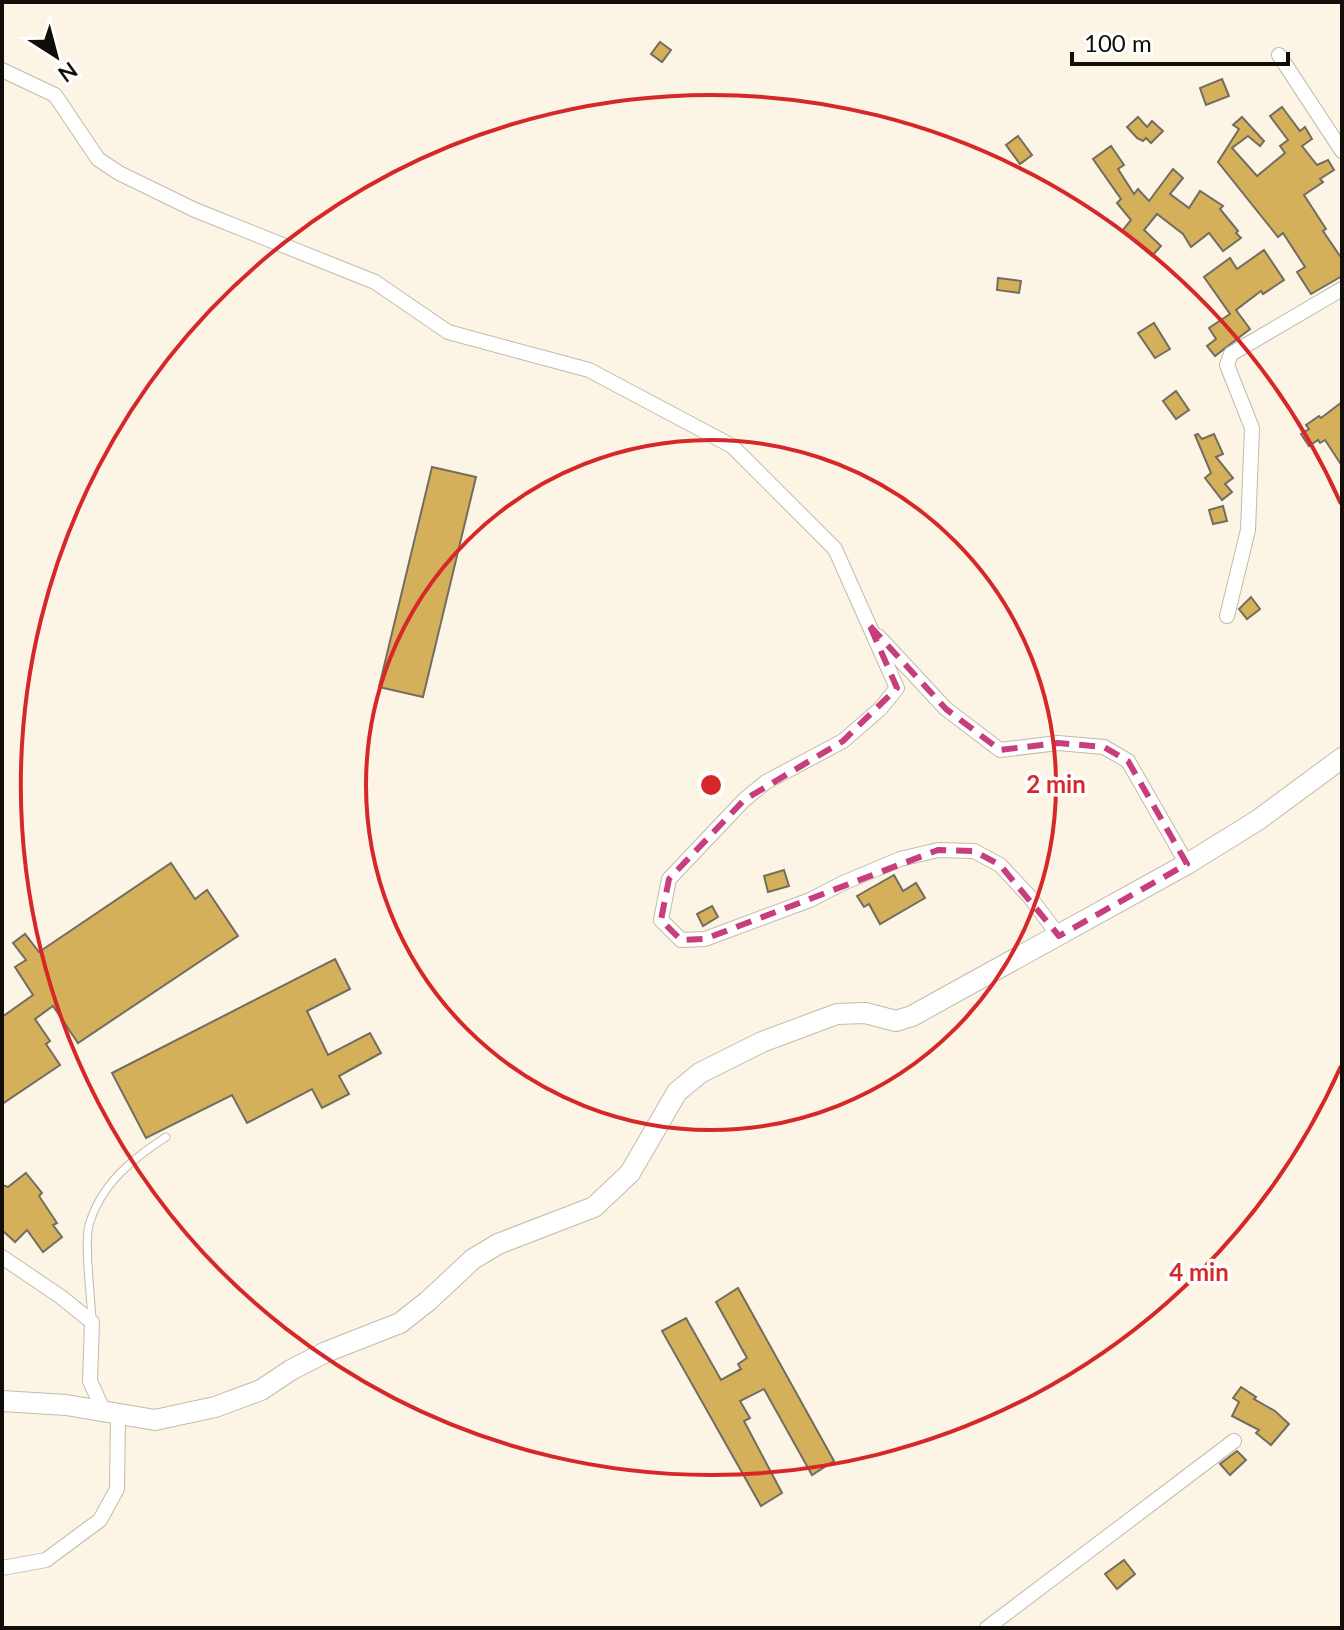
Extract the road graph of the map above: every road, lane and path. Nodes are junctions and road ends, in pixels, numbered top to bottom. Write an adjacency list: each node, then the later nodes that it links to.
1 (1279, 55): 3 (street)
2 (2, 70): 6 (street)
3 (1342, 151)
4 (1342, 289): 5 (street)
5 (1227, 616)
6 (870, 626): 8 (street); 9 (street)
7 (1342, 758): 8 (street)
8 (1187, 864): 9 (street)
9 (1059, 936): 14 (street)
10 (166, 1137): 12 (lane)
11 (2, 1257): 12 (street)
12 (92, 1322): 14 (street)
13 (2, 1401): 14 (street)
14 (111, 1414): 16 (street)
15 (1234, 1441): 17 (street)
16 (2, 1568)
17 (987, 1628)

